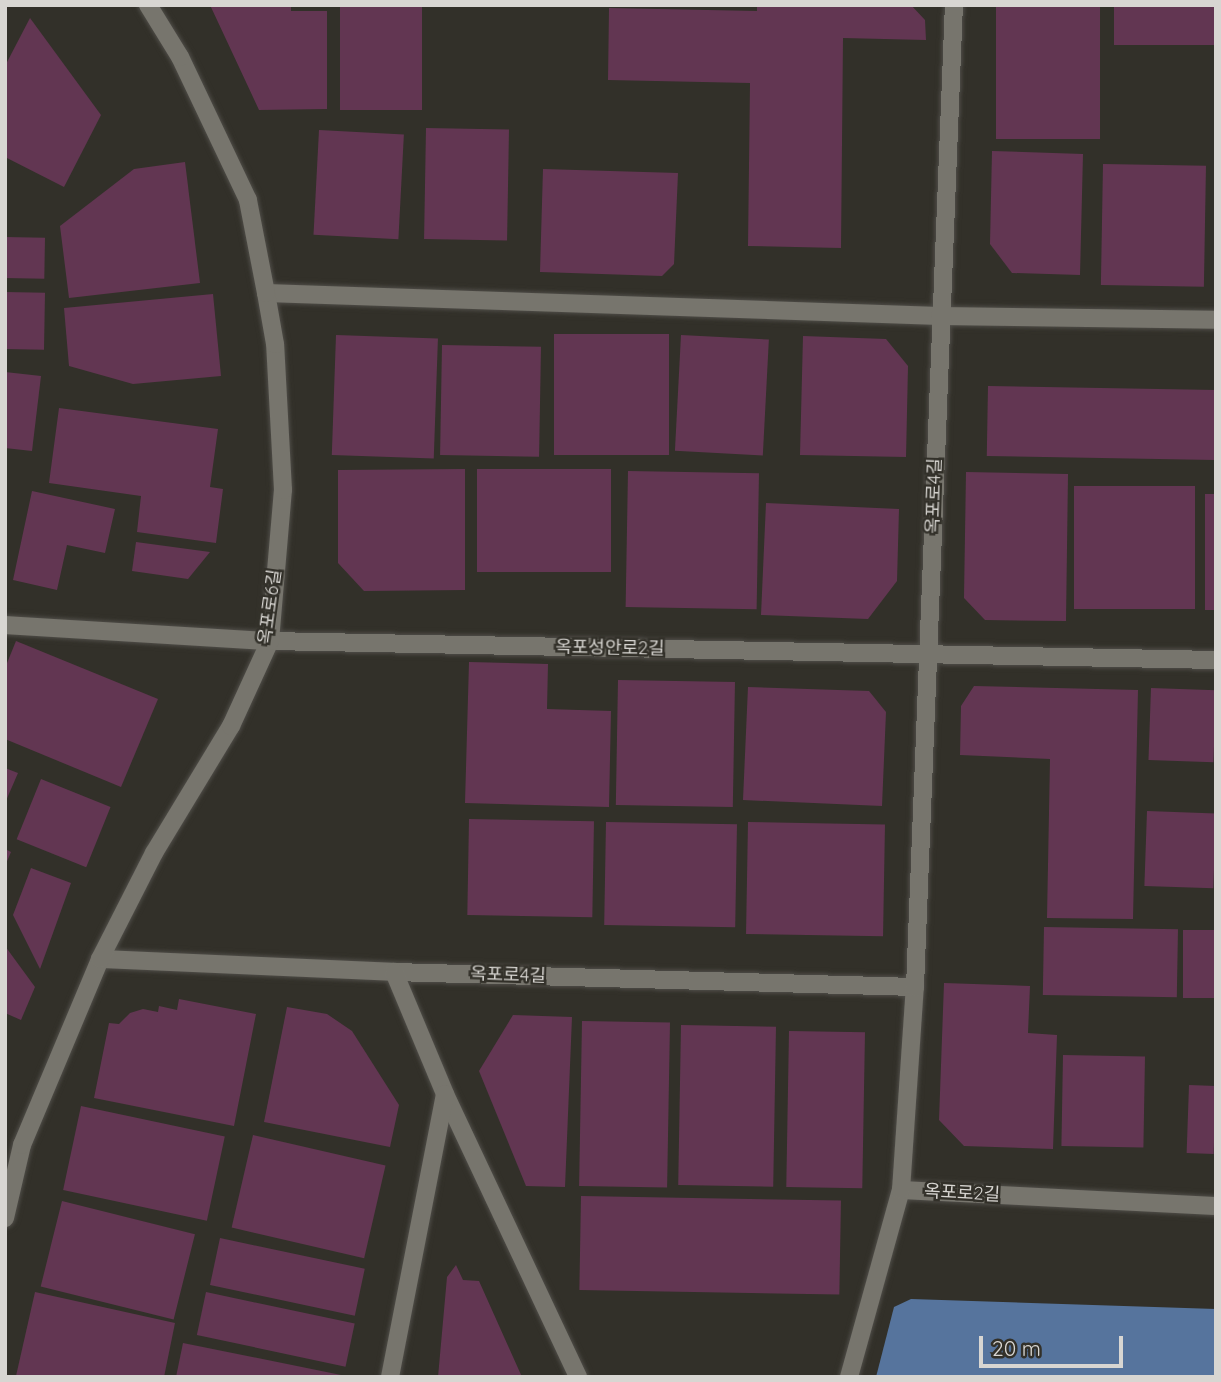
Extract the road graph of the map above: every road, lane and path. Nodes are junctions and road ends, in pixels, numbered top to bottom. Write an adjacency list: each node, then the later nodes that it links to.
1 (148, 5): 3 (street, 옥포로6길)
2 (954, 5): 4 (street, 옥포로4길)
3 (267, 293): 4 (street); 7 (street, 옥포로6길)
4 (940, 316): 5 (street); 8 (street, 옥포로4길)
5 (1216, 320)
6 (5, 625): 7 (street, 옥포성안로2길)
7 (270, 640): 8 (street, 옥포성안로2길); 10 (street, 옥포로6길)
8 (927, 656): 9 (street, 옥포성안로2길); 12 (street, 옥포로4길)
9 (1216, 660)
10 (100, 959): 11 (street, 옥포로4길); 16 (street, 옥포로6길)
11 (394, 972): 12 (street, 옥포로4길); 13 (street)
12 (915, 987): 14 (street, 옥포로4길)
13 (444, 1094): 17 (street); 18 (street)
14 (901, 1190): 15 (street, 옥포로2길); 19 (street, 옥포로2길)
15 (1216, 1206)
16 (5, 1219)
17 (390, 1377)
18 (578, 1377)
19 (849, 1377)

